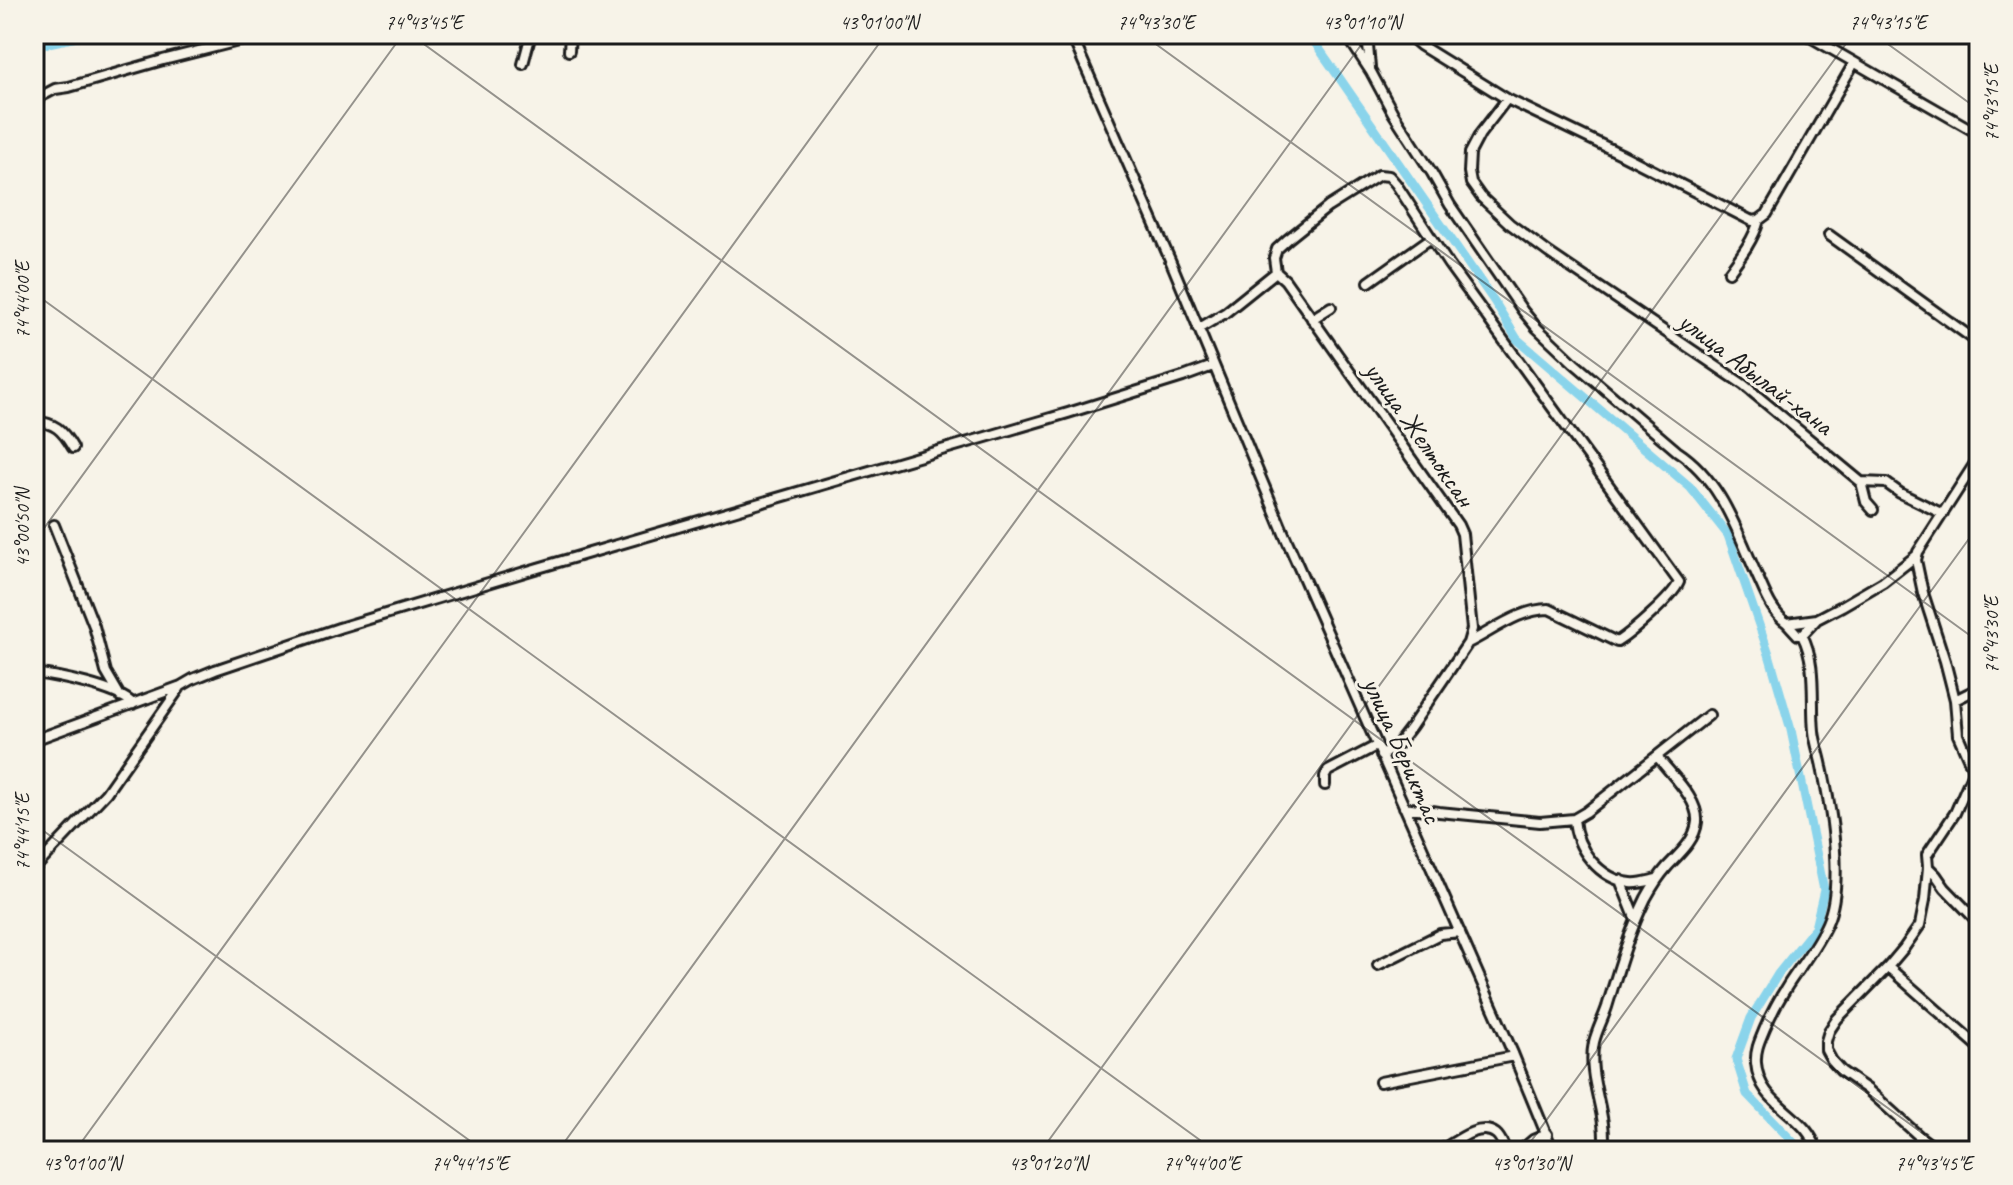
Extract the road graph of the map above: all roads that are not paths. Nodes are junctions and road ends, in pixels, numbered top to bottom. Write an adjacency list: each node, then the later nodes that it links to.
1 (266, 34): 14 (street)
2 (531, 34): 11 (street)
3 (570, 34): 9 (street)
4 (1071, 34): 24 (street, улица Бериктас)
5 (1346, 34): 12 (street)
6 (1367, 34): 12 (street)
7 (1407, 34): 13 (street)
8 (1805, 34): 10 (street)
9 (569, 51)
10 (1854, 63): 15 (street); 16 (street)
11 (523, 64)
12 (1371, 72): 36 (street)
13 (1507, 99): 16 (street); 30 (street, улица Абылай-хана)
14 (34, 100)
15 (1979, 134)
16 (1759, 220): 20 (street)
17 (1829, 235): 25 (street)
18 (1431, 238): 19 (street); 21 (street); 38 (street)
19 (1276, 272): 23 (street, улица Желтоксан); 24 (street)
20 (1729, 272)
21 (1369, 282)
22 (1331, 307): 23 (street)
23 (1312, 319): 38 (street, улица Желтоксан)
24 (1198, 329): 26 (street, улица Бериктас)
25 (1979, 343)
26 (1213, 366): 40 (street); 47 (street, улица Бериктас)
27 (34, 421): 28 (street)
28 (73, 448)
29 (1979, 457): 32 (street)
30 (1861, 482): 31 (street); 32 (street, улица Абылай-хана)
31 (1873, 510)
32 (1943, 514): 34 (street)
33 (54, 525): 42 (street)
34 (1917, 556): 35 (street); 43 (street)
35 (1817, 619): 36 (street); 37 (street)
36 (1787, 623): 37 (street)
37 (1802, 635): 73 (street)
38 (1468, 643): 48 (street)
39 (34, 673): 42 (street)
40 (181, 686): 44 (street); 56 (street)
41 (1979, 688): 43 (street)
42 (120, 696): 44 (street)
43 (1955, 700): 50 (street)
44 (133, 704): 46 (street)
45 (1709, 715): 49 (street)
46 (34, 740)
47 (1376, 746): 48 (street, улица Бериктас); 52 (street)
48 (1381, 756): 53 (street, улица Бериктас)
49 (1657, 756): 54 (street); 57 (street)
50 (1973, 772): 51 (street); 55 (street)
51 (1979, 783)
52 (1325, 785)
53 (1404, 807): 54 (street); 61 (street, улица Бериктас)
54 (1574, 819): 58 (street)
55 (1928, 867): 60 (street); 63 (street)
56 (34, 869)
57 (1658, 879): 58 (street); 59 (street)
58 (1620, 880): 59 (street)
59 (1636, 920): 72 (street)
60 (1979, 923)
61 (1460, 932): 62 (street); 65 (street, улица Бериктас)
62 (1378, 965)
63 (1888, 967): 64 (street); 74 (street)
64 (1979, 1047)
65 (1514, 1056): 66 (street); 67 (street, улица Бериктас)
66 (1380, 1082)
67 (1547, 1134): 70 (street); 71 (street, улица Бериктас)
68 (1440, 1151): 69 (street)
69 (1506, 1151)
70 (1520, 1151)
71 (1553, 1151)
72 (1603, 1151)
73 (1818, 1151)
74 (1939, 1151)

